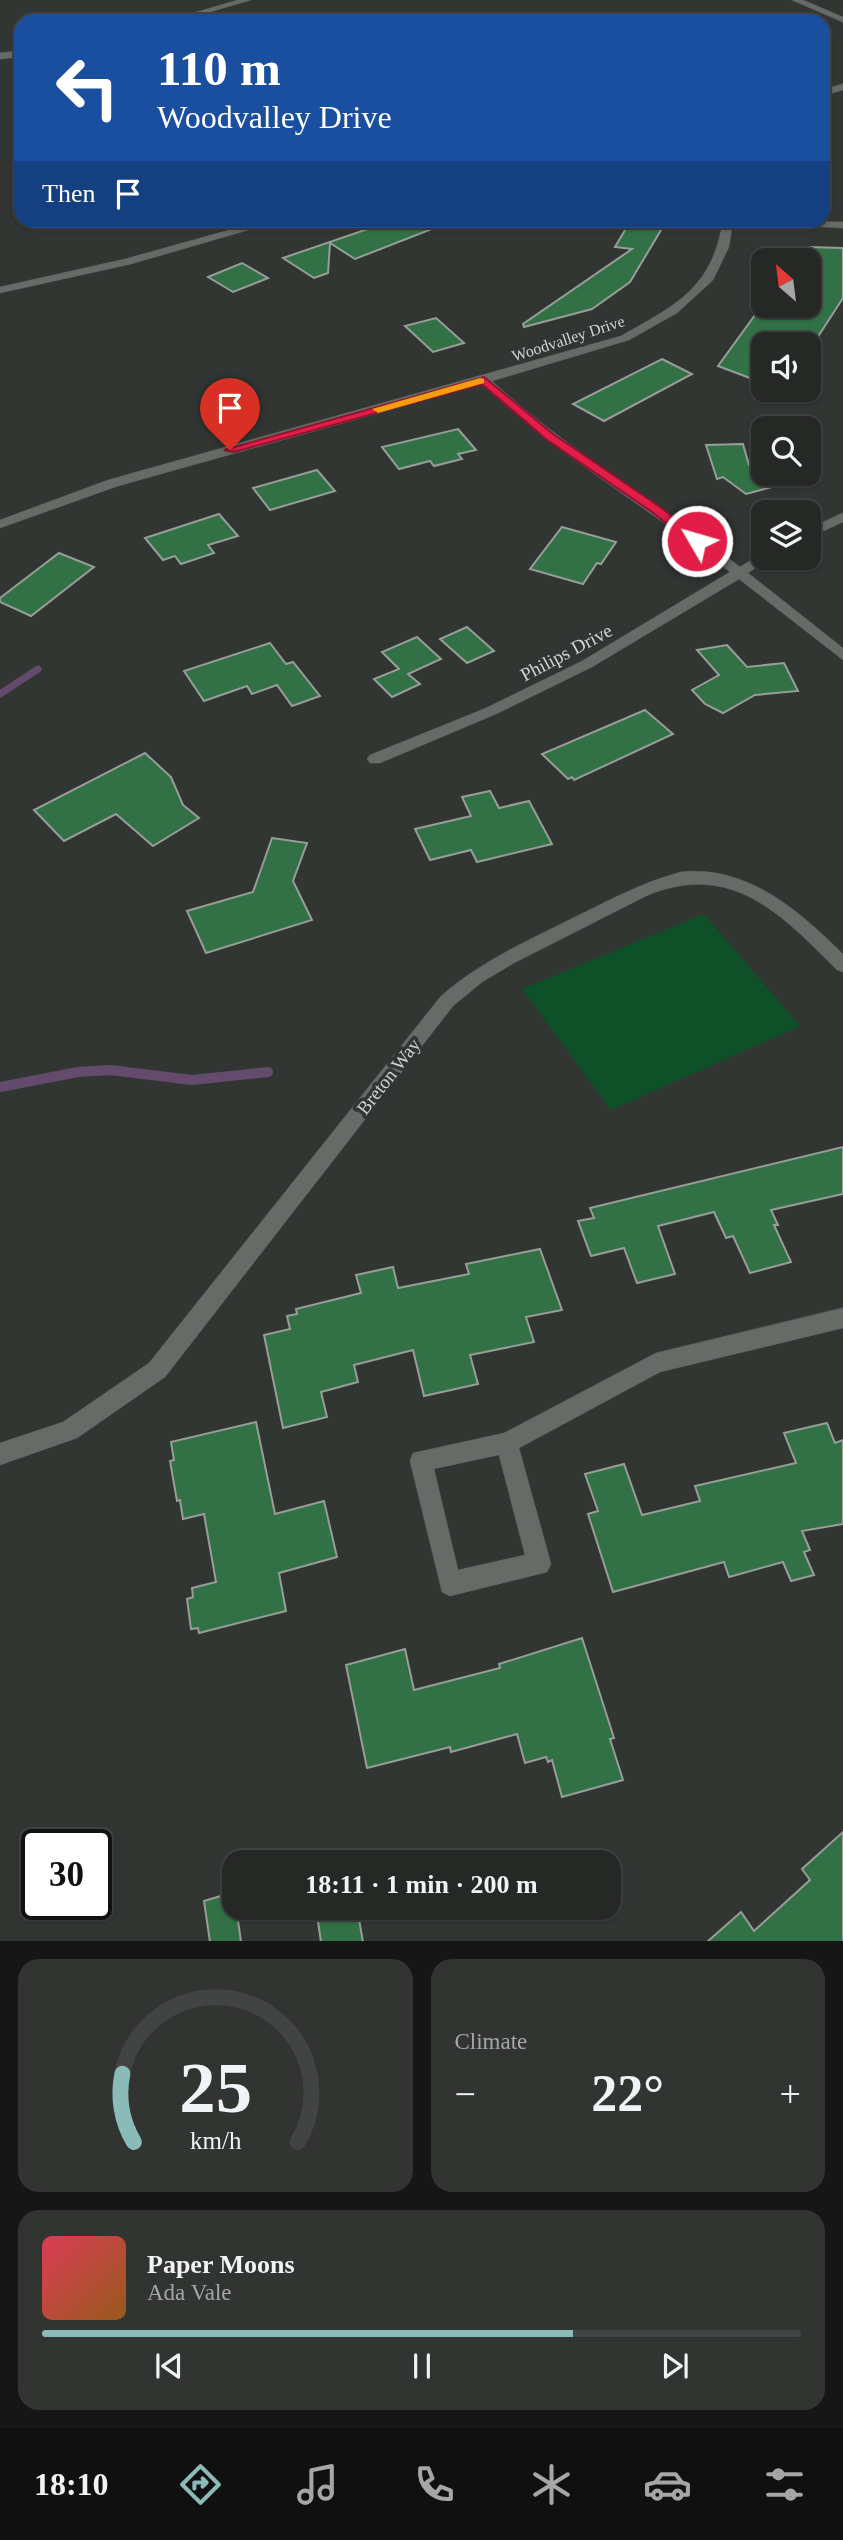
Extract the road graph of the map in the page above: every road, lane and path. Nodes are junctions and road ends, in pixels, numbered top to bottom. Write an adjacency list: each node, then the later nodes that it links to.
1 (247, 0): 3 (street)
2 (796, 0): 4 (street)
3 (196, 14)
4 (829, 14)
5 (251, 228): 7 (street)
6 (726, 228): 8 (street, Woodvalley Drive)
7 (0, 290)
8 (484, 380): 10 (street, Woodvalley Drive); 13 (street)
9 (843, 517): 11 (street)
10 (0, 524)
11 (821, 528)
12 (751, 565): 13 (street, Philips Drive)
13 (737, 573): 14 (street); 15 (street, Philips Drive)
14 (843, 655)
15 (375, 760)
16 (843, 965): 19 (street, Breton Way)
17 (843, 1318): 18 (street)
18 (506, 1443): 18 (street)
19 (0, 1454)

